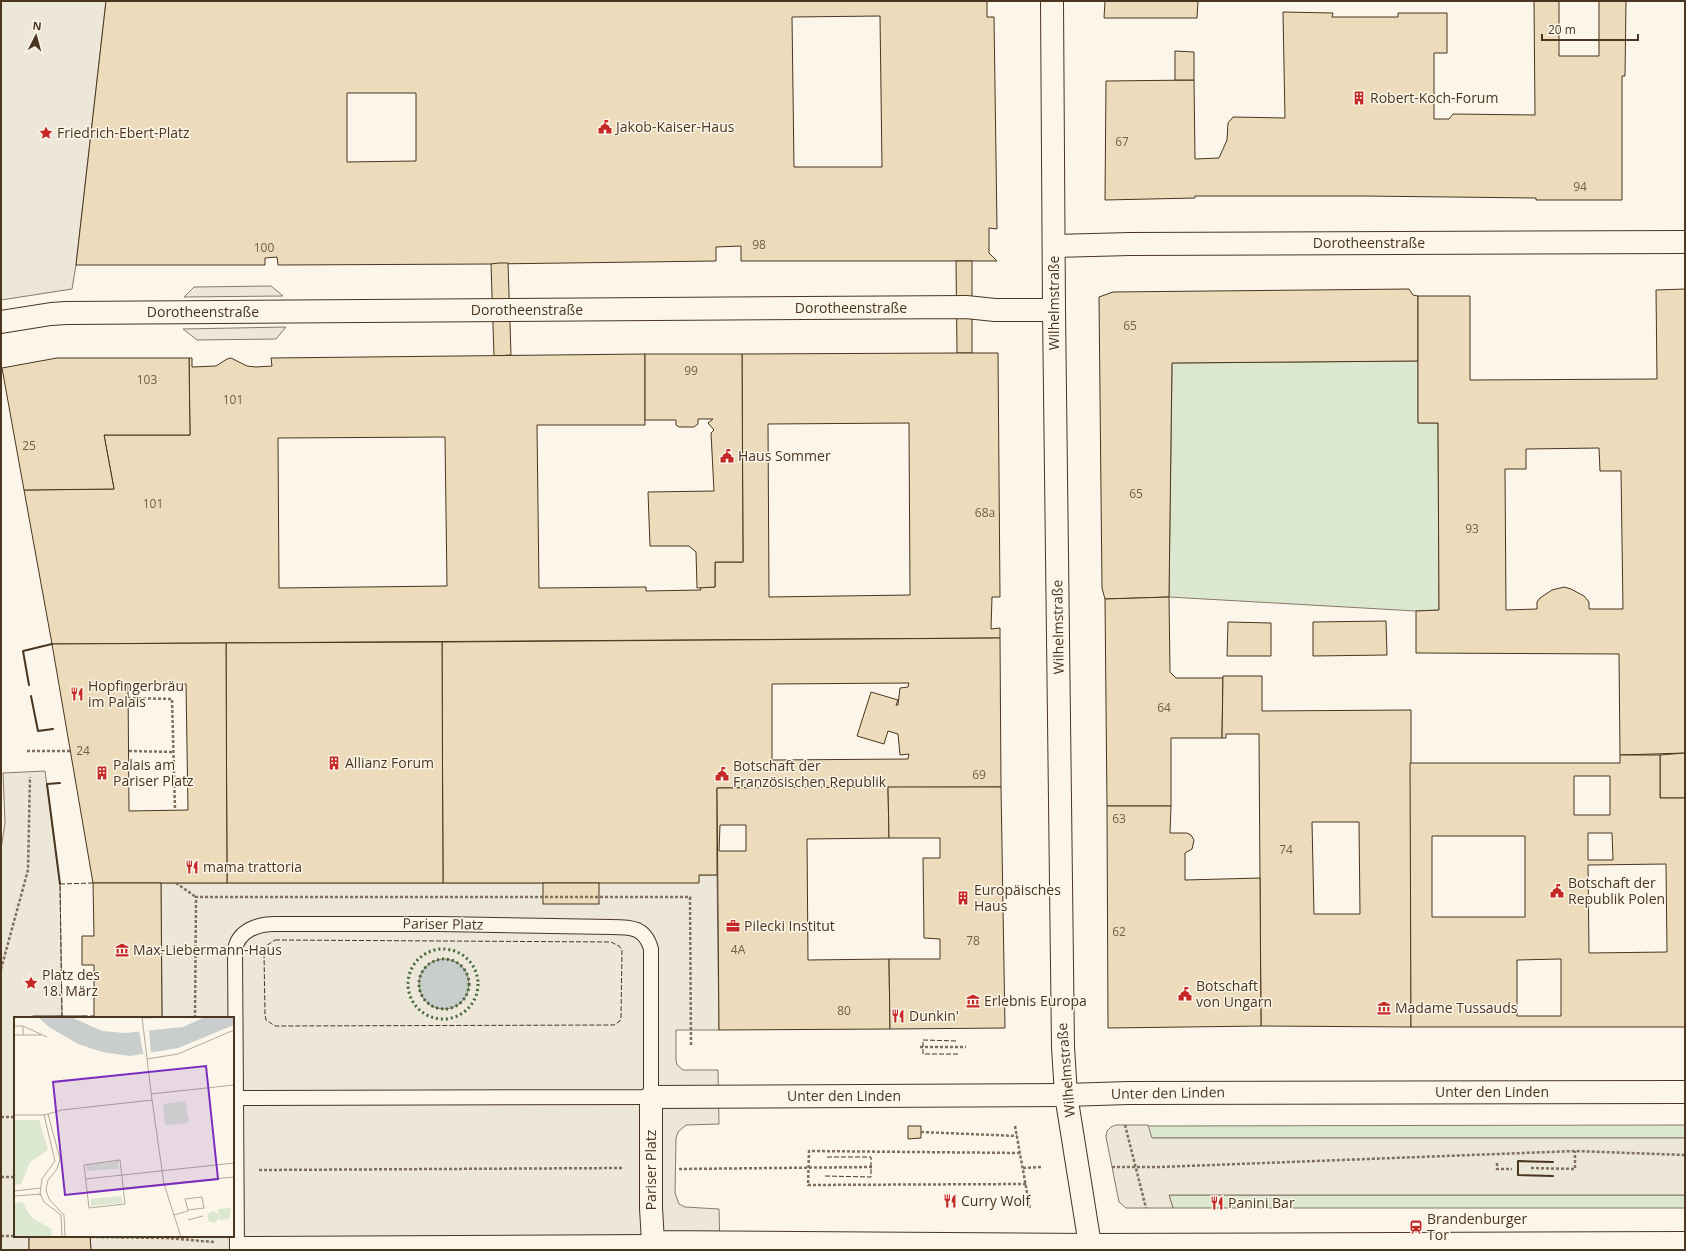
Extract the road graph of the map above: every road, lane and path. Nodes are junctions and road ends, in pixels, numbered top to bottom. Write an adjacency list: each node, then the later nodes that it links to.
1 (1052, 1): 3 (main road, Wilhelmstraße)
2 (1685, 242): 3 (main road, Dorotheenstraße)
3 (1054, 246): 4 (main road, Wilhelmstraße)
4 (1054, 310): 5 (main road, Dorotheenstraße); 19 (main road, Wilhelmstraße)
5 (1, 322)
6 (128, 698): 10 (path)
7 (27, 751): 8 (path)
8 (70, 751)
9 (129, 751): 10 (path)
10 (174, 752): 12 (path)
11 (30, 777): 15 (path)
12 (175, 810)
13 (176, 883): 14 (path)
14 (196, 897)
15 (1, 969)
16 (920, 1047): 17 (path)
17 (966, 1047)
18 (1685, 1092): 19 (main road, Unter den Linden)
19 (1066, 1095): 21 (main road, Unter den Linden); 54 (main road, Wilhelmstraße)
20 (236, 1098): 21 (lane); 21 (lane, Pariser Platz); 42 (lane, Pariser Platz)
21 (651, 1098): 52 (main road, Pariser Platz)
22 (1, 1117): 23 (path)
23 (14, 1117)
24 (1125, 1125): 35 (path)
25 (1015, 1126): 27 (path)
26 (921, 1132): 27 (path)
27 (1017, 1136): 29 (path)
28 (1575, 1152): 30 (path); 35 (path); 39 (path)
29 (1020, 1153): 37 (path); 38 (path)
30 (1685, 1155)
31 (1497, 1163): 41 (path)
32 (872, 1167): 37 (path)
33 (1043, 1167): 38 (path)
34 (1112, 1167): 35 (path)
35 (1136, 1167): 46 (path)
36 (626, 1168): 42 (path)
37 (808, 1168): 40 (path); 45 (path)
38 (1023, 1168): 45 (path)
39 (1531, 1168)
40 (675, 1169)
41 (1512, 1169)
42 (237, 1171): 53 (lane, Pariser Platz)
43 (1, 1177): 44 (path)
44 (14, 1177)
45 (1026, 1184): 47 (path)
46 (1146, 1208)
47 (1030, 1209)
48 (1, 1236): 49 (path)
49 (14, 1236)
50 (90, 1237): 53 (path)
51 (1685, 1243): 54 (main road)
52 (653, 1246): 53 (lane); 54 (main road)
53 (237, 1247)
54 (1091, 1247)

